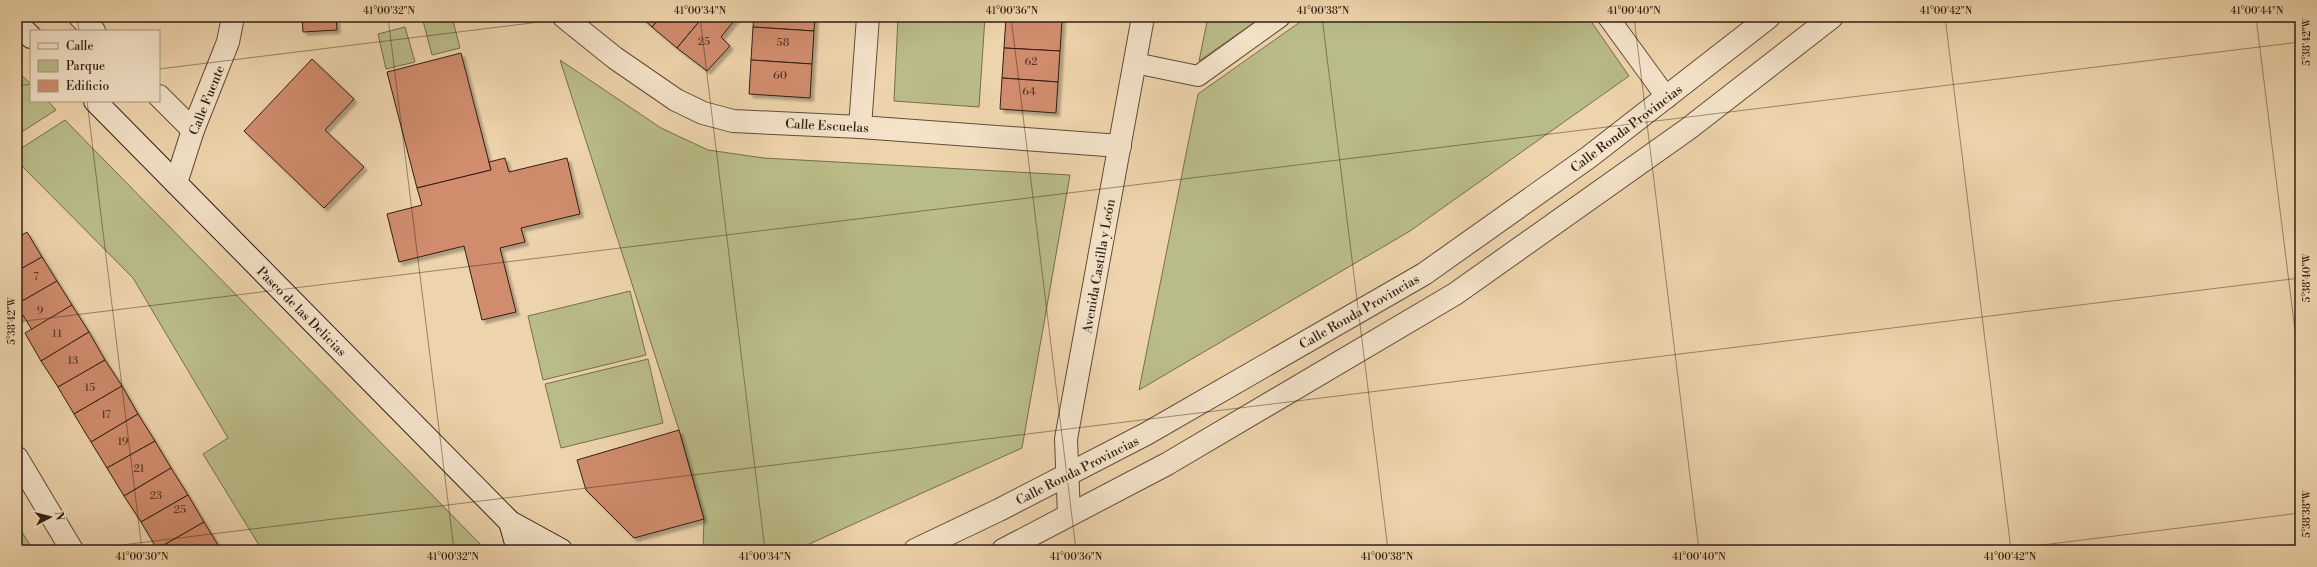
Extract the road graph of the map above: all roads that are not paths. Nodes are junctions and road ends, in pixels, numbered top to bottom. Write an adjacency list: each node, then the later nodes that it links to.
1 (80, 17): 11 (street)
2 (234, 17): 18 (street, Calle Fuente)
3 (564, 17): 17 (street, Calle Escuelas)
4 (868, 17): 17 (street)
5 (1143, 17): 13 (street, Avenida Castilla y León)
6 (1280, 17): 13 (street)
7 (1608, 17): 15 (street)
8 (1769, 17): 15 (street, Calle Ronda Provincias)
9 (1832, 17): 23 (street)
10 (17, 23): 12 (street)
11 (93, 30)
12 (30, 36)
13 (1135, 63): 19 (street, Avenida Castilla y León)
14 (160, 97): 18 (street)
15 (1667, 98): 22 (street, Calle Ronda Provincias)
16 (96, 102): 20 (street, Paseo de las Delicias)
17 (860, 127): 19 (street, Calle Escuelas)
18 (193, 130): 20 (street, Calle Fuente)
19 (1120, 146): 22 (street, Avenida Castilla y León)
20 (176, 183): 24 (street, Paseo de las Delicias)
21 (17, 458): 25 (street)
22 (1068, 474): 23 (street, Avenida Castilla y León); 28 (street, Calle Ronda Provincias)
23 (1069, 515): 29 (street)
24 (510, 522): 26 (street, Paseo de las Delicias); 27 (street, Paseo de las Delicias)
25 (72, 550)
26 (518, 550)
27 (561, 550)
28 (915, 550)
29 (1003, 550)

